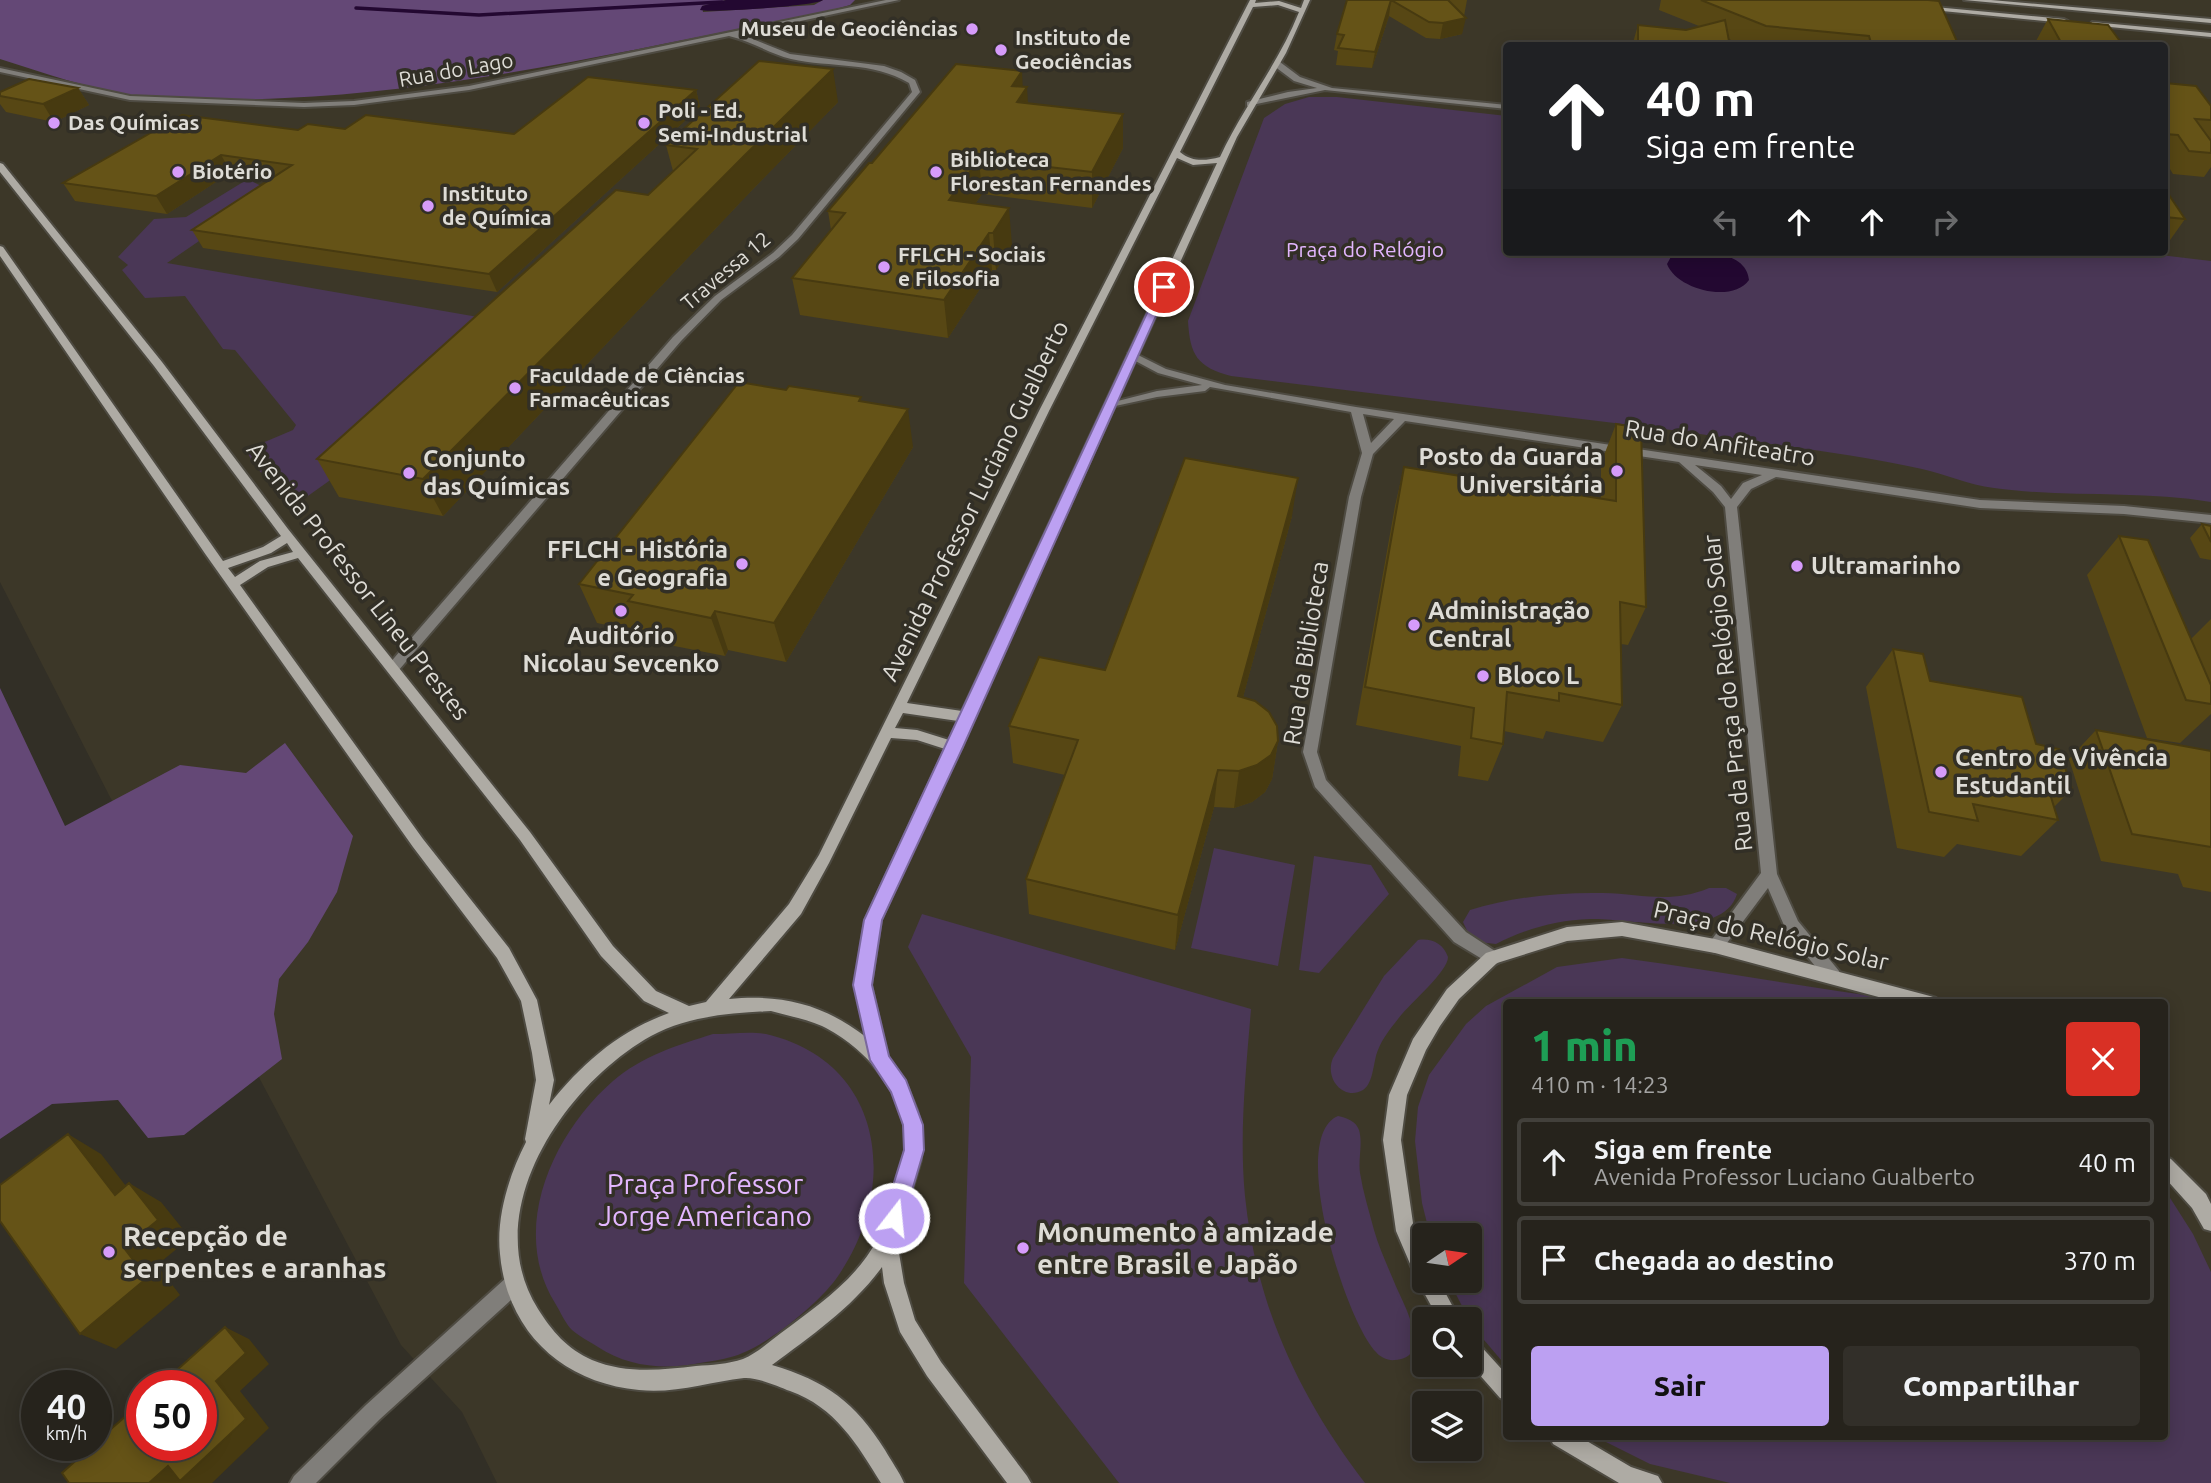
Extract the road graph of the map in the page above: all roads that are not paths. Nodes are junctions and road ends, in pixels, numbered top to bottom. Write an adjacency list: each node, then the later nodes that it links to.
1 (896, 0): 13 (street, Rua do Lago)
2 (1307, 0): 6 (street)
3 (1968, 0): 7 (street)
4 (1252, 2): 6 (street); 23 (street, Avenida Professor Luciano Gualberto)
5 (1919, 8): 10 (street)
6 (1303, 11): 18 (street)
7 (2096, 12): 8 (street); 12 (street)
8 (2132, 14): 9 (street); 14 (street)
9 (2211, 21)
10 (2075, 22)
11 (2086, 23): 12 (street)
12 (2107, 26): 14 (street)
13 (769, 27): 15 (street, Rua do Lago); 17 (street)
14 (2148, 29): 16 (street)
15 (732, 35): 17 (street, Travessa 12); 19 (street, Rua do Lago)
16 (2211, 35)
17 (763, 42): 43 (street, Travessa 12)
18 (1277, 64): 20 (street); 21 (street)
19 (0, 72)
20 (1331, 90): 21 (street); 22 (street)
21 (1250, 104): 24 (street)
22 (1503, 107)
23 (1177, 154): 24 (street); 26 (street, Avenida Professor Luciano Gualberto)
24 (1224, 158): 27 (street)
25 (0, 166): 39 (street, Avenida Professor Lineu Prestes)
26 (1168, 168): 27 (street); 44 (street, Avenida Professor Luciano Gualberto)
27 (1215, 176): 29 (street)
28 (0, 249): 41 (street)
29 (1132, 355): 30 (street, Rua do Anfiteatro); 31 (street)
30 (1224, 387): 31 (street, Rua do Anfiteatro); 32 (street, Rua do Anfiteatro)
31 (1110, 406): 45 (street)
32 (1356, 410): 33 (street, Rua do Anfiteatro); 34 (street)
33 (1402, 417): 34 (street, Rua da Biblioteca); 35 (street, Rua do Anfiteatro)
34 (1368, 453): 50 (street, Rua da Biblioteca)
35 (1680, 458): 36 (street, Rua do Anfiteatro); 37 (street, Rua da Praça do Relógio Solar)
36 (1774, 473): 37 (street, Rua da Praça do Relógio Solar); 38 (street, Rua do Anfiteatro)
37 (1731, 507): 48 (street, Rua da Praça do Relógio Solar)
38 (2211, 519)
39 (288, 537): 40 (street, Avenida Professor Lineu Prestes); 41 (street)
40 (302, 553): 42 (street); 43 (street, Avenida Professor Lineu Prestes)
41 (221, 566): 42 (street)
42 (233, 584): 56 (street)
43 (393, 668): 54 (street, Avenida Professor Lineu Prestes)
44 (898, 707): 45 (street); 46 (street, Avenida Professor Luciano Gualberto)
45 (968, 717): 47 (street)
46 (886, 733): 47 (street); 53 (street, Avenida Professor Luciano Gualberto)
47 (955, 747): 55 (street)
48 (1769, 874): 49 (street, Rua da Praça do Relógio Solar); 51 (street, Rua da Praça do Relógio Solar)
49 (1715, 946): 50 (street, Praça do Relógio Solar); 51 (street, Praça do Relógio Solar)
50 (1492, 958): 60 (street, Praça do Relógio Solar)
51 (1833, 976): 52 (street, Praça do Relógio Solar)
52 (1916, 999)
53 (713, 1006): 54 (street); 55 (street)
54 (687, 1013): 56 (street)
55 (880, 1060): 59 (street)
56 (532, 1147): 61 (street)
57 (2168, 1168): 58 (street)
58 (2211, 1222)
59 (887, 1240): 63 (street); 69 (street)
60 (1412, 1246)
61 (514, 1283): 63 (street); 67 (street)
62 (1482, 1363): 64 (street)
63 (746, 1368): 68 (street)
64 (1503, 1386)
65 (1565, 1440): 66 (street)
66 (1629, 1480): 70 (street)
67 (301, 1483)
68 (892, 1483)
69 (1020, 1483)
70 (1651, 1483)

